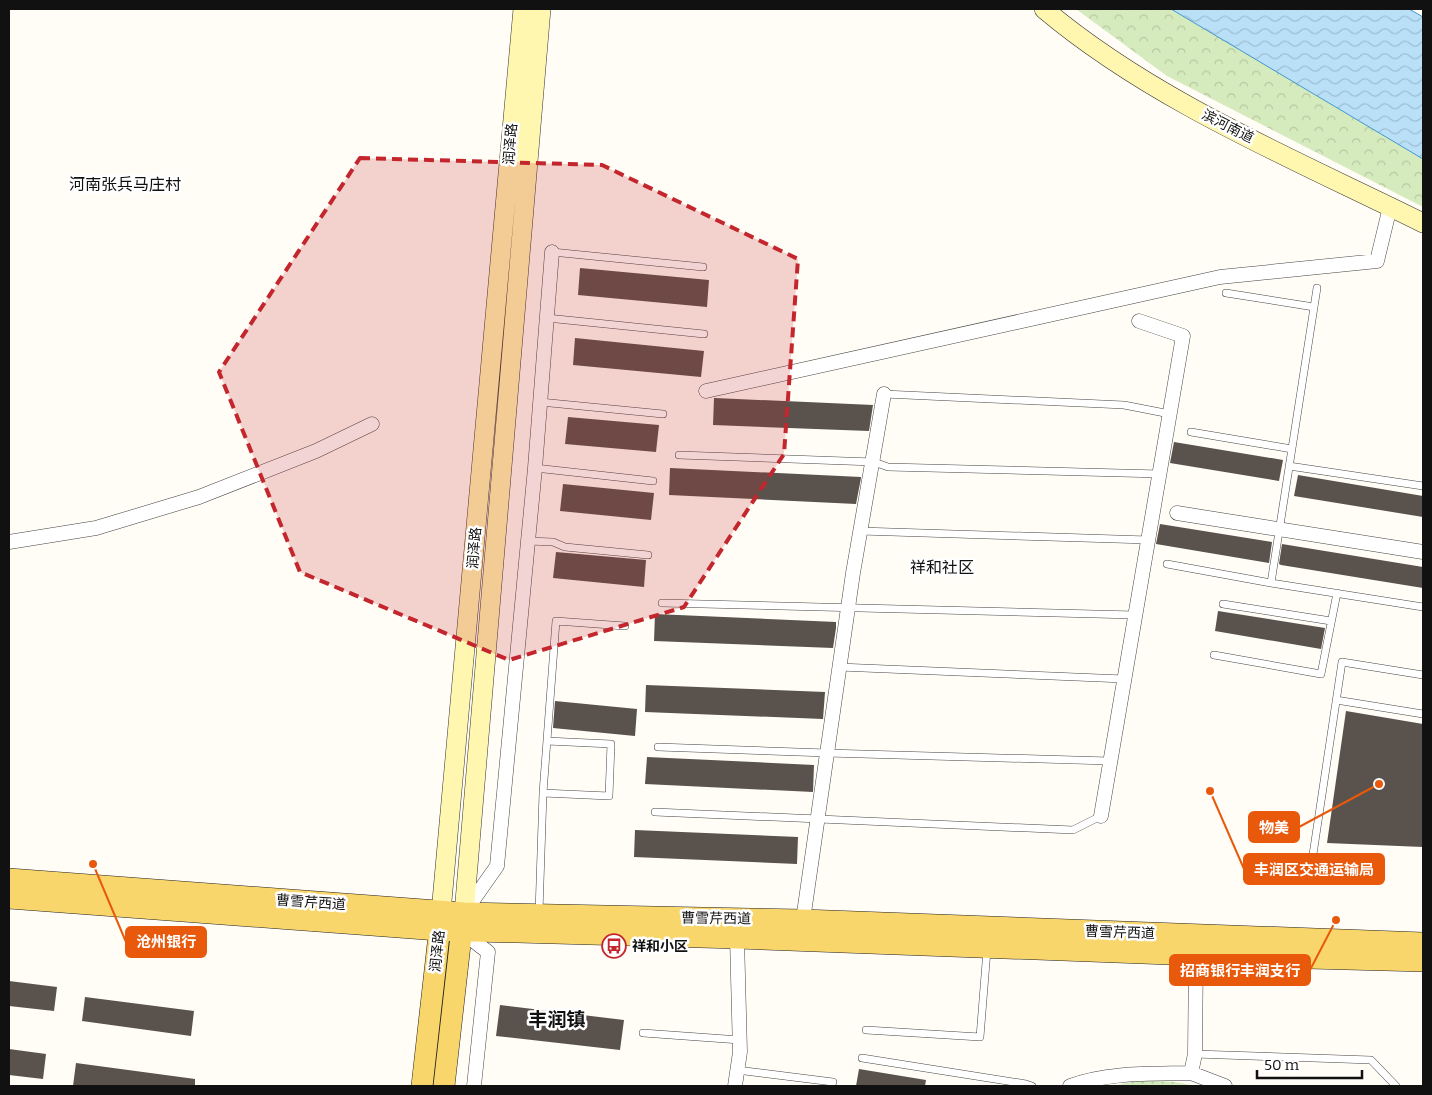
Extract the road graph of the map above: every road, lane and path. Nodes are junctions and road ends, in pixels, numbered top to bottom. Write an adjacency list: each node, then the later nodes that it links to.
1 (523, 9): 66 (main road, 润泽路)
2 (541, 9): 67 (main road, 润泽路)
3 (1044, 9): 4 (main road, 滨河南道)
4 (1390, 207): 5 (main road, 滨河南道); 14 (street)
5 (1423, 223)
6 (552, 252): 7 (lane); 11 (street)
7 (703, 267)
8 (1316, 288): 10 (lane)
9 (1226, 293): 10 (lane)
10 (1314, 307): 21 (lane)
11 (547, 318): 13 (lane); 16 (street)
12 (1139, 321): 18 (street)
13 (704, 334)
14 (706, 391)
15 (884, 394): 18 (lane); 23 (street)
16 (540, 402): 17 (lane); 25 (street)
17 (663, 414)
18 (1170, 414): 26 (street)
19 (372, 424): 34 (street)
20 (1191, 432): 21 (lane)
21 (1292, 449): 24 (lane)
22 (679, 455): 23 (lane)
23 (874, 462): 26 (lane); 31 (street)
24 (1289, 466): 28 (lane); 30 (lane)
25 (535, 468): 27 (lane); 33 (street)
26 (1160, 474): 32 (street)
27 (652, 481)
28 (1423, 486)
29 (1177, 513): 30 (street)
30 (1280, 529): 35 (street); 38 (lane)
31 (860, 532): 32 (lane); 42 (street)
32 (1148, 540): 44 (street)
33 (528, 541): 36 (lane); 67 (street)
34 (9, 542)
35 (1423, 552)
36 (648, 555)
37 (1167, 564): 38 (lane)
38 (1271, 583): 39 (lane)
39 (1337, 594): 43 (lane); 45 (lane)
40 (662, 603): 42 (lane)
41 (1223, 604): 45 (lane)
42 (848, 607): 44 (lane); 48 (street)
43 (1423, 607)
44 (1135, 615): 50 (street)
45 (1331, 621): 47 (lane)
46 (624, 626): 53 (lane)
47 (1214, 655)
48 (840, 667): 50 (lane); 55 (street)
49 (1423, 674): 51 (lane)
50 (1124, 679): 56 (street)
51 (1336, 700): 52 (lane); 61 (lane)
52 (1423, 714)
53 (547, 741): 57 (lane); 57 (lane)
54 (658, 747): 55 (lane)
55 (827, 753): 56 (lane); 60 (street)
56 (1109, 761): 59 (street)
57 (543, 793): 64 (lane)
58 (655, 812): 60 (lane)
59 (1101, 816): 60 (lane)
60 (818, 819): 65 (street)
61 (1312, 861)
62 (9, 879): 66 (main road, 曹雪芹西道)
63 (9, 898): 66 (main road, 曹雪芹西道)
64 (539, 914): 65 (main road, 曹雪芹西道); 67 (main road, 曹雪芹西道)
65 (803, 920): 69 (main road, 曹雪芹西道)
66 (440, 921): 67 (main road, 曹雪芹西道); 81 (main road, 润泽路)
67 (462, 922): 68 (main road, 曹雪芹西道); 82 (main road, 润泽路); 83 (street)
68 (737, 938): 70 (main road, 曹雪芹西道); 75 (street)
69 (1423, 942)
70 (988, 947): 71 (main road, 曹雪芹西道); 73 (lane)
71 (1196, 955): 72 (main road, 曹雪芹西道); 76 (street)
72 (1423, 961)
73 (866, 1030)
74 (643, 1033): 75 (lane)
75 (740, 1040): 78 (street)
76 (1195, 1054): 79 (street); 88 (lane)
77 (862, 1058): 85 (lane)
78 (737, 1070): 80 (lane); 84 (street)
79 (1191, 1073): 86 (street); 87 (street)
80 (834, 1082)
81 (422, 1086)
82 (444, 1086)
83 (474, 1086)
84 (735, 1086)
85 (1032, 1086)
86 (1070, 1086)
87 (1225, 1086)
88 (1396, 1086)

